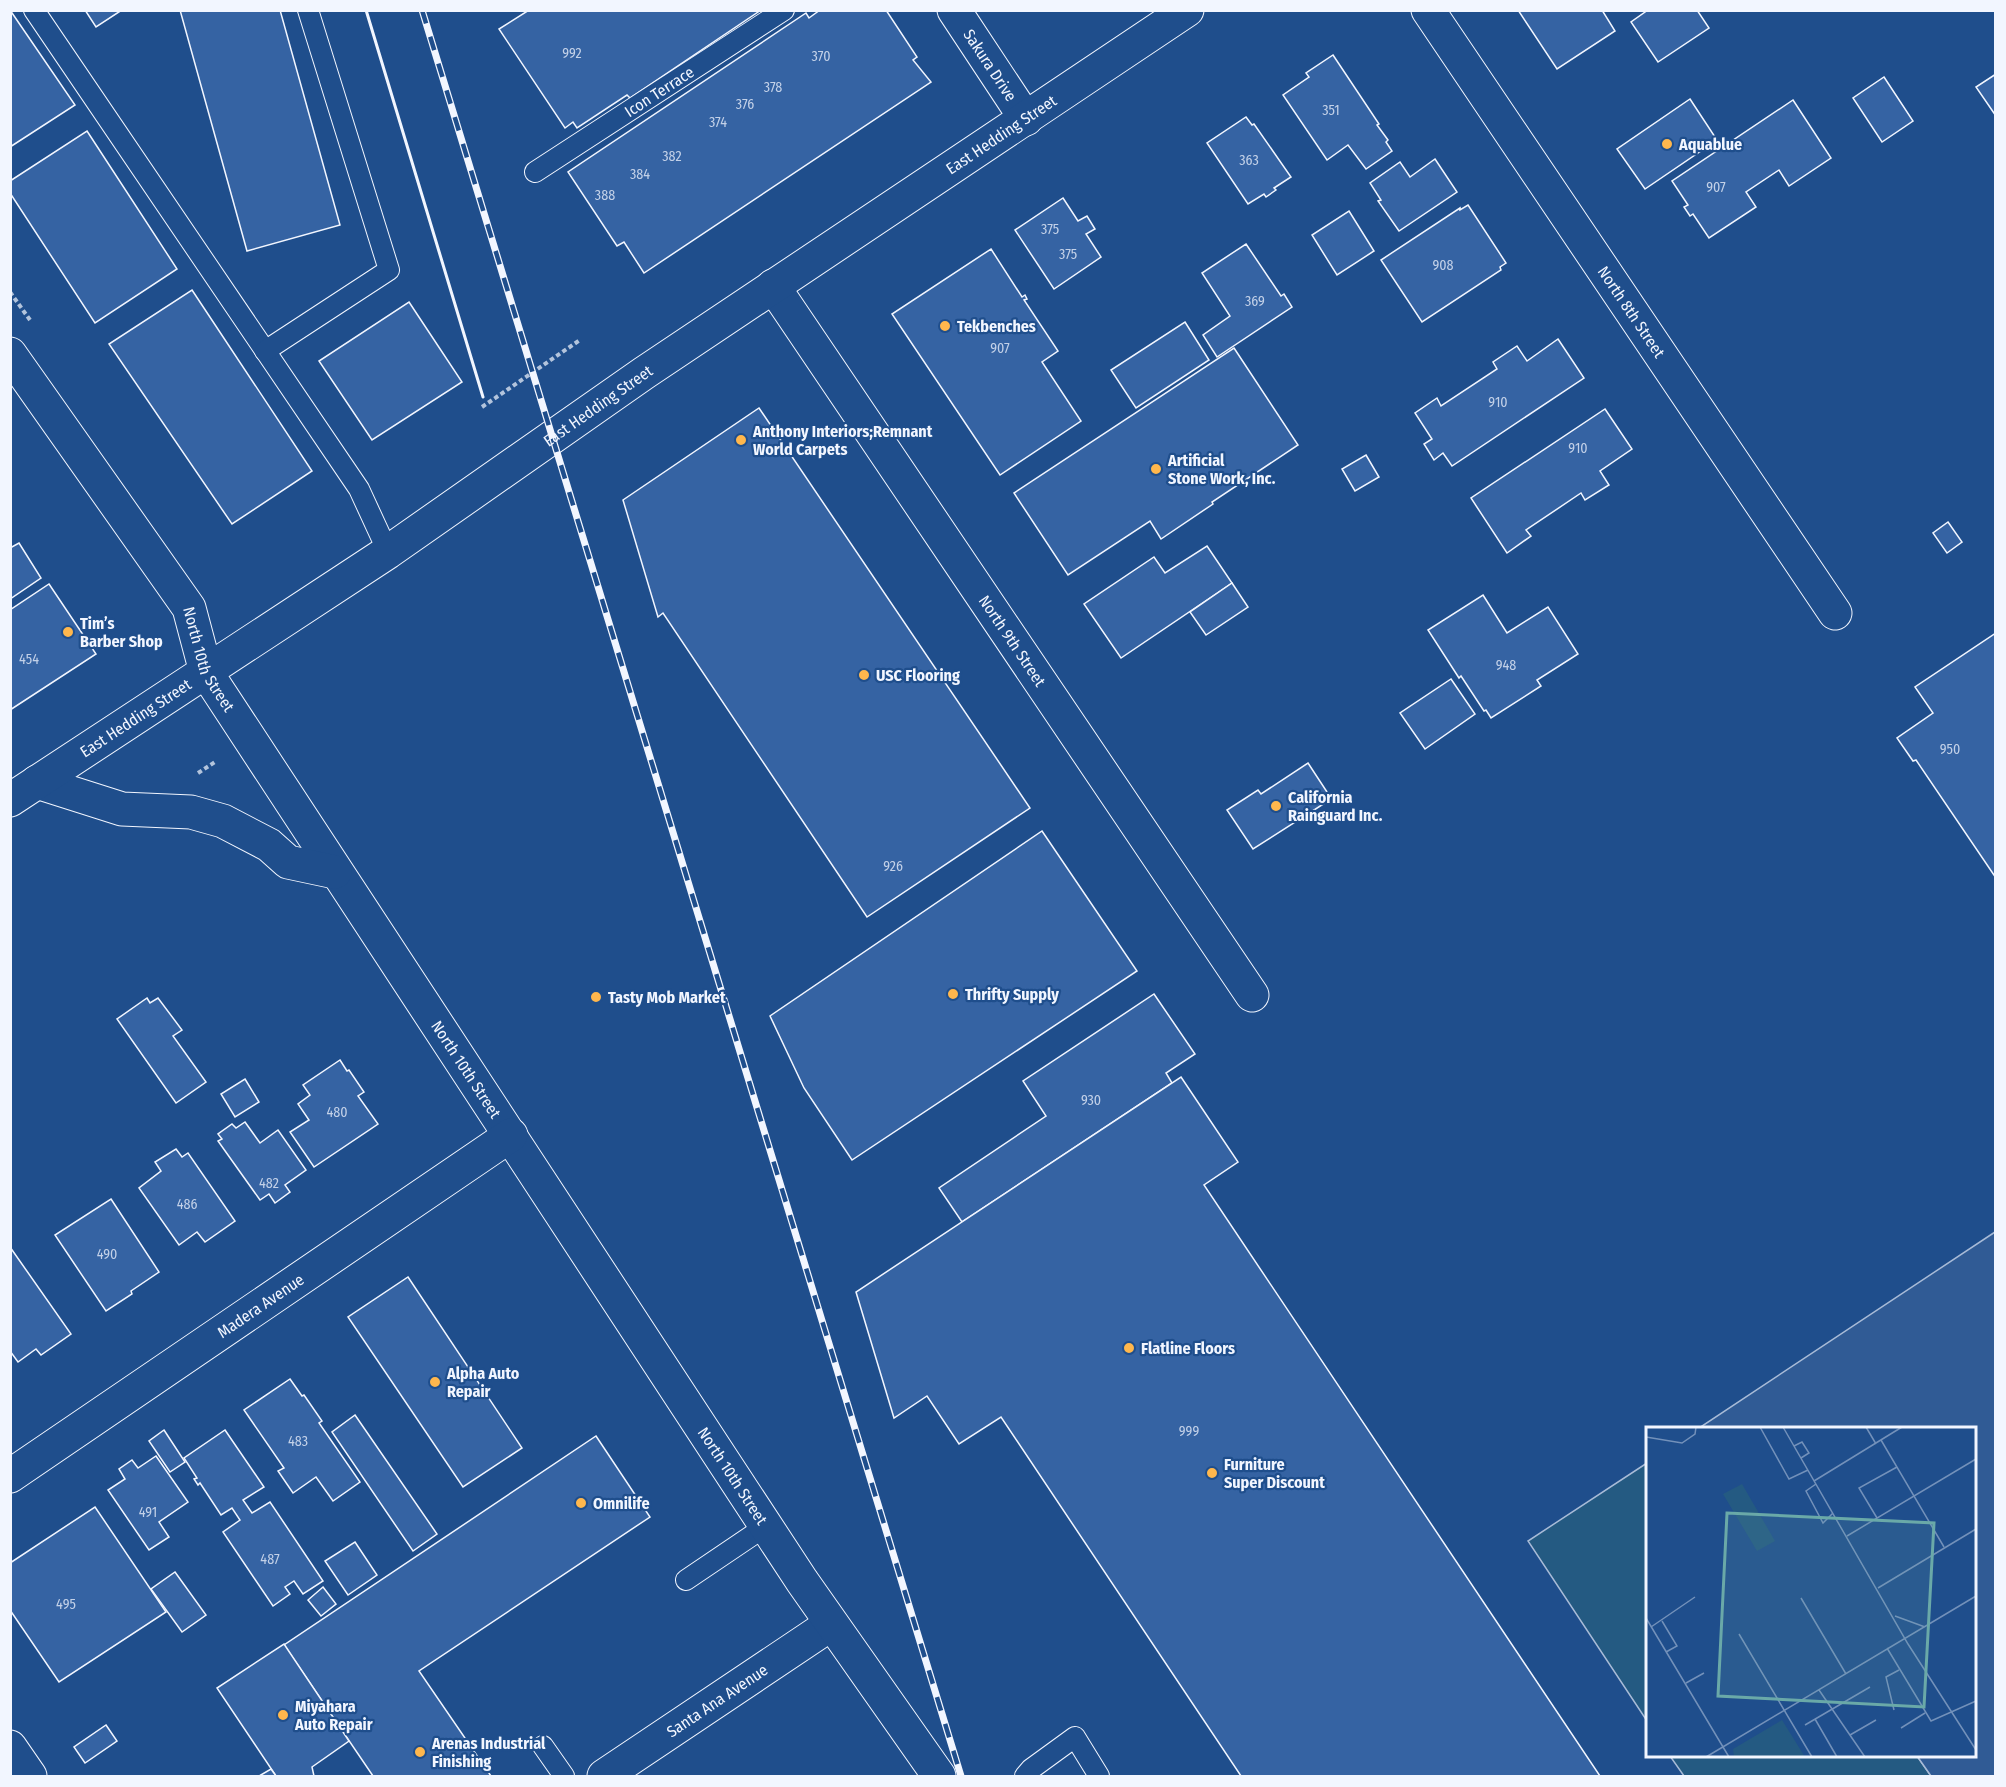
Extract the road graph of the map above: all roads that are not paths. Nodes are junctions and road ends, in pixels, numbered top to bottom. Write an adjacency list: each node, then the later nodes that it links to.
1 (34, 10): 10 (lane)
2 (308, 10): 10 (lane)
3 (784, 10): 8 (lane, Icon Terrace)
4 (954, 10): 7 (main road, Sakura Drive)
5 (1187, 10): 7 (main road, East Hedding Street)
6 (1428, 10): 13 (main road, North 8th Street)
7 (1026, 118): 9 (main road, East Hedding Street)
8 (535, 172)
9 (773, 286): 12 (main road, East Hedding Street); 18 (main road, North 9th Street)
10 (265, 351): 12 (lane)
11 (10, 354): 14 (main road, North 10th Street)
12 (388, 552): 14 (main road, East Hedding Street)
13 (1835, 613)
14 (206, 672): 15 (main road, East Hedding Street); 17 (main road, North 10th Street)
15 (37, 782): 16 (main road, East Hedding Street); 17 (main road)
16 (10, 800)
17 (335, 872): 19 (main road, North 10th Street)
18 (1252, 995)
19 (511, 1135): 20 (main road, Madera Avenue); 21 (main road, North 10th Street)
20 (10, 1476)
21 (766, 1526): 22 (lane); 23 (main road, North 10th Street)
22 (686, 1580)
23 (831, 1624): 28 (main road, Santa Ana Avenue); 29 (main road, North 10th Street)
24 (543, 1746): 27 (lane)
25 (10, 1747): 26 (main road)
26 (30, 1776)
27 (564, 1776)
28 (604, 1776)
29 (939, 1776)
30 (1025, 1776): 31 (lane)
31 (1099, 1776)

